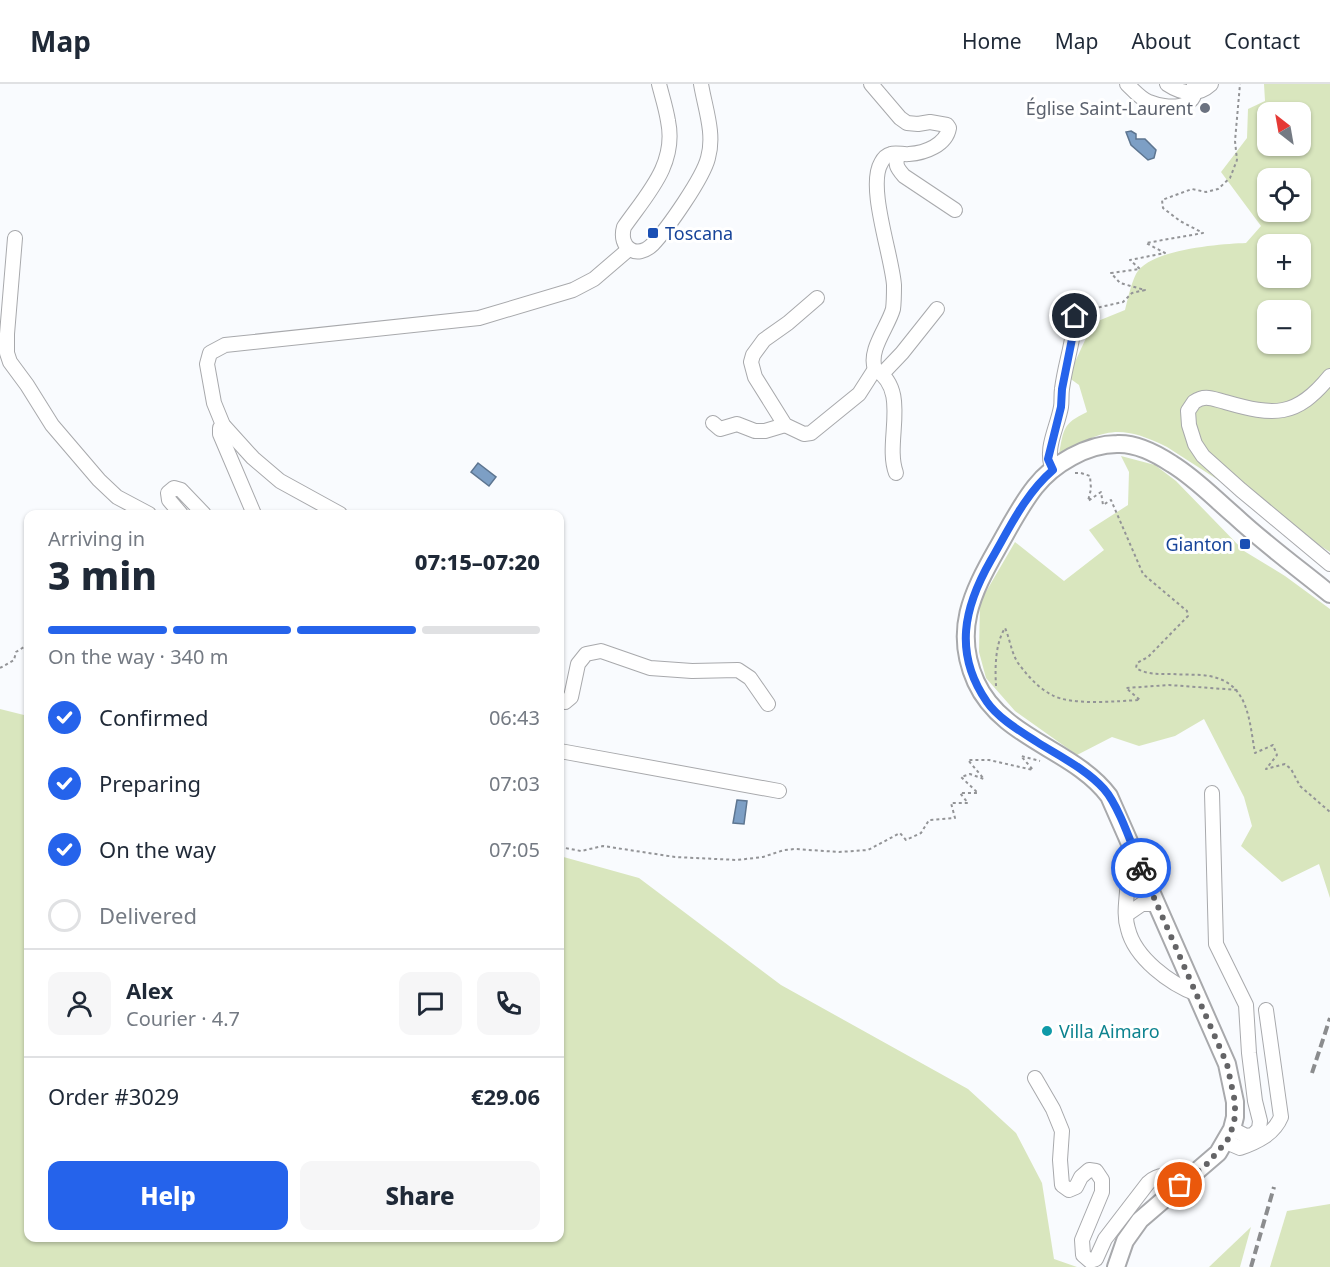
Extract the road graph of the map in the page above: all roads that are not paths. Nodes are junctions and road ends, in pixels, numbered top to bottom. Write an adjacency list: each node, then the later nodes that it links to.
1 (658, 84): 11 (street)
2 (701, 84): 11 (street)
3 (871, 84): 8 (street)
4 (1127, 84): 7 (street)
5 (1167, 84): 7 (street)
6 (1211, 84): 7 (street)
7 (1195, 88)
8 (898, 154): 9 (street); 15 (street)
9 (955, 210)
10 (15, 238): 22 (street)
11 (628, 249): 18 (street)
12 (817, 298): 19 (street)
13 (936, 309): 15 (street)
14 (1075, 316): 20 (street)
15 (879, 371): 19 (street); 21 (street)
16 (1330, 376): 27 (street)
17 (713, 423): 19 (street)
18 (223, 425): 25 (street); 26 (street)
19 (785, 425)
20 (1053, 470): 28 (main road); 34 (main road)
21 (896, 473)
22 (141, 510)
23 (178, 510): 24 (street)
24 (200, 510)
25 (252, 510)
26 (333, 510)
27 (1330, 564)
28 (1330, 594)
29 (564, 702): 30 (street)
30 (768, 704)
31 (564, 752): 32 (street)
32 (778, 791)
33 (1212, 794): 42 (street)
34 (1136, 856): 35 (main road); 36 (street)
35 (1157, 904): 36 (street); 37 (main road)
36 (1126, 915): 38 (street)
37 (1180, 956): 38 (street); 39 (main road)
38 (1154, 966): 39 (street)
39 (1197, 994): 42 (main road)
40 (1266, 1010): 42 (street)
41 (1035, 1078): 43 (street)
42 (1229, 1136): 43 (main road)
43 (1180, 1185): 44 (main road)
44 (1116, 1267)

